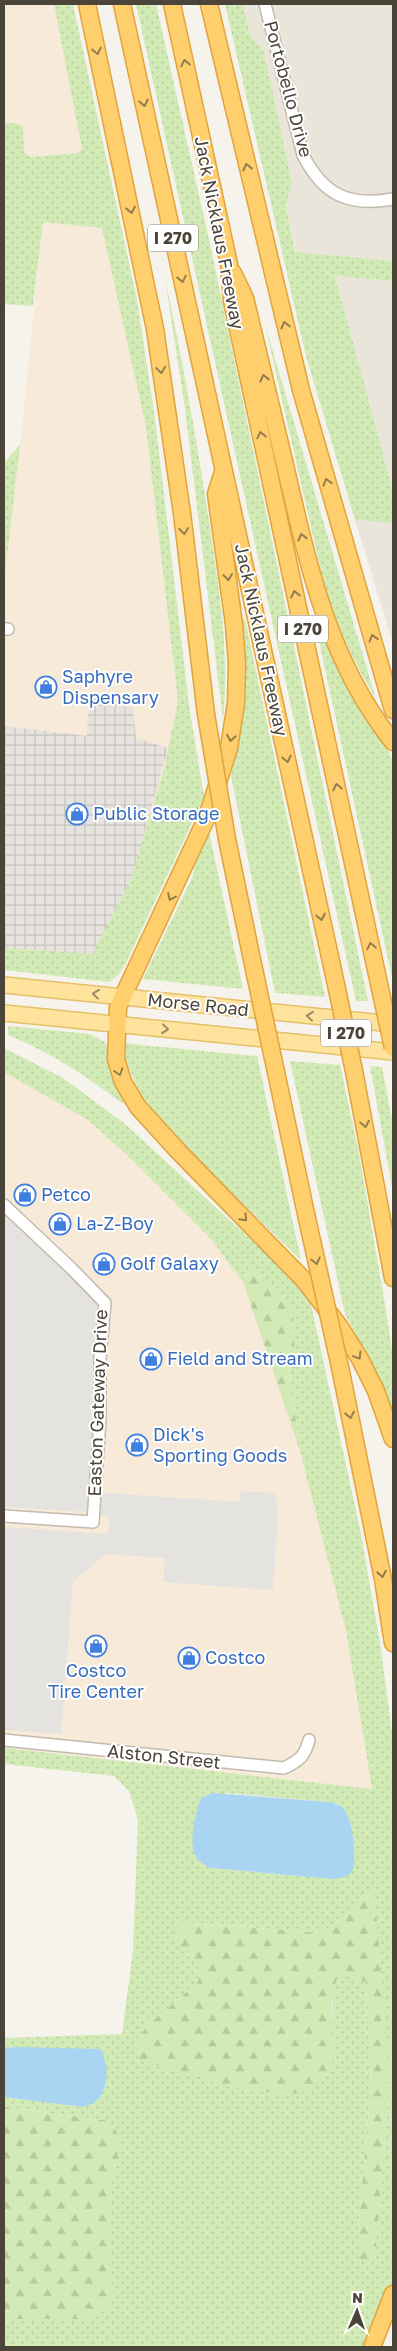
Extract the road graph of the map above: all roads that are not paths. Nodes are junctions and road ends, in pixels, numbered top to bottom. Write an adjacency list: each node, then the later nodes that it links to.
1 (87, 4): 21 (highway, one-way to 21, bridge)
2 (122, 4): 8 (highway, Jack Nicklaus Freeway / I 270, one-way to 8)
3 (172, 4): 7 (highway, Jack Nicklaus Freeway / I 270, one-way to 3)
4 (209, 4): 9 (highway, one-way to 4)
5 (265, 4): 6 (street, Portobello Drive)
6 (393, 199)
7 (229, 264): 10 (highway, one-way to 7); 16 (highway, Jack Nicklaus Freeway / I 270, one-way to 7, bridge)
8 (223, 472): 12 (highway, one-way to 12); 18 (highway, Jack Nicklaus Freeway / I 270, one-way to 18, bridge)
9 (393, 710)
10 (393, 742)
11 (4, 985): 12 (main road, Morse Road, one-way to 11)
12 (122, 997): 14 (highway); 15 (main road, Morse Road, one-way to 12)
13 (4, 1013): 14 (main road, Morse Road)
14 (116, 1024): 16 (main road, Morse Road, one-way to 16); 19 (highway, one-way to 19)
15 (393, 1024)
16 (393, 1050)
17 (4, 1206): 20 (street, Easton Gateway Drive)
18 (393, 1278)
19 (393, 1439)
20 (4, 1516)
21 (393, 1643)
22 (4, 1740): 23 (street, Alston Street)
23 (309, 1740)
24 (393, 2294): 25 (highway)
25 (372, 2347)

